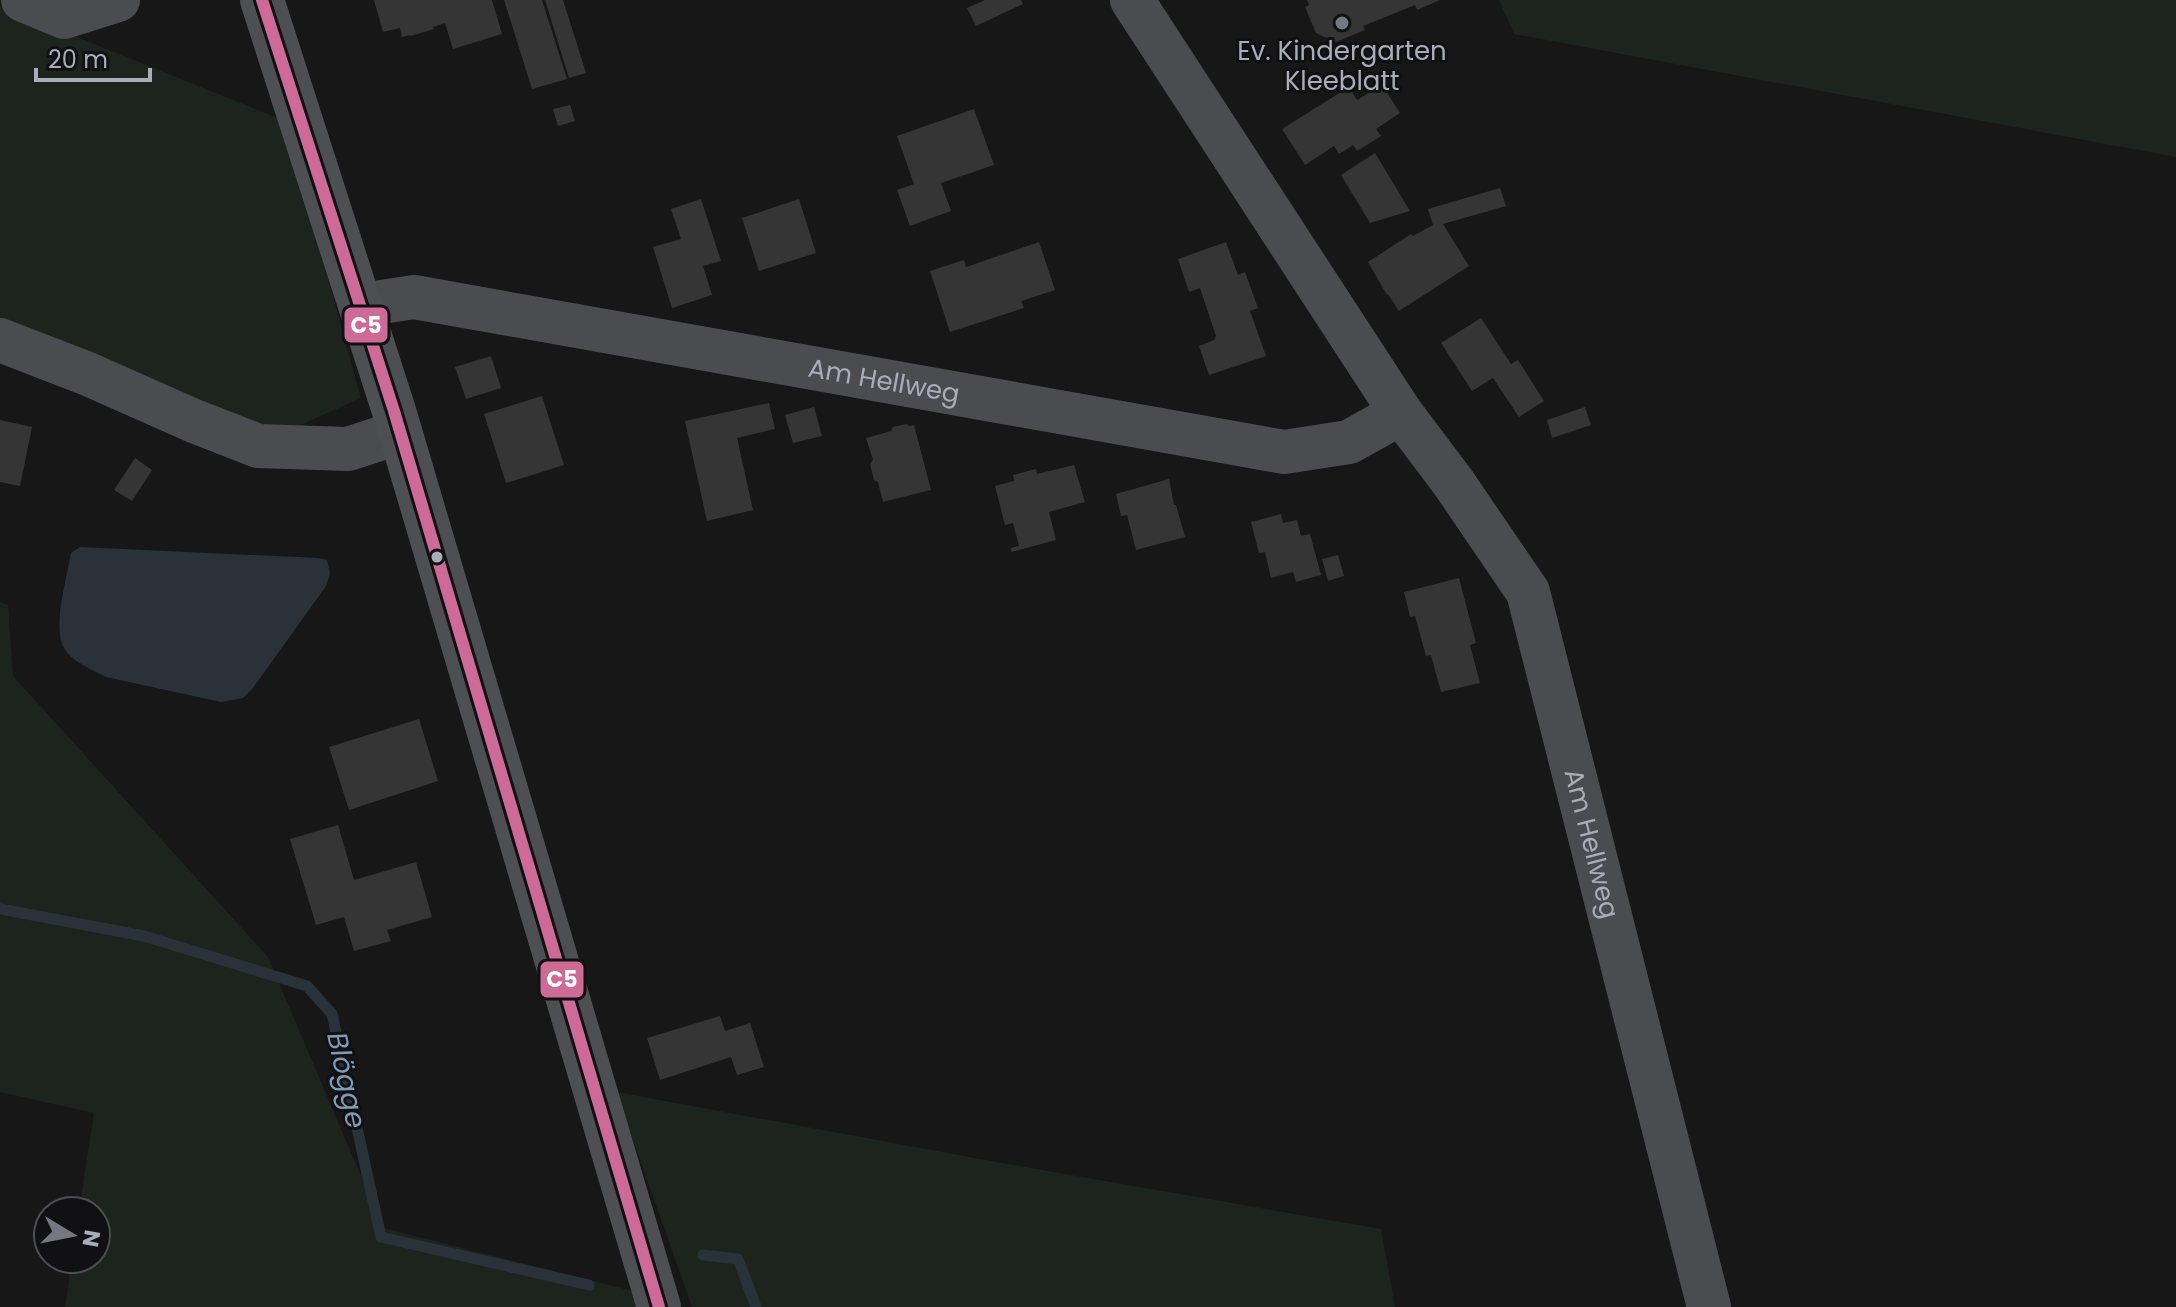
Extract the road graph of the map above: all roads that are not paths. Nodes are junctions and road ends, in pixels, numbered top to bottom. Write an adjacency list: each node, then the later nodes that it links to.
1 (23, 0): 2 (street)
2 (118, 0)
3 (262, 0): 5 (main road)
4 (1132, 0): 7 (street, Am Hellweg)
5 (362, 305): 7 (street, Am Hellweg); 8 (main road)
6 (0, 340): 8 (street)
7 (1401, 413): 10 (street, Am Hellweg)
8 (400, 432): 9 (main road)
9 (659, 1307)
10 (1709, 1307)

